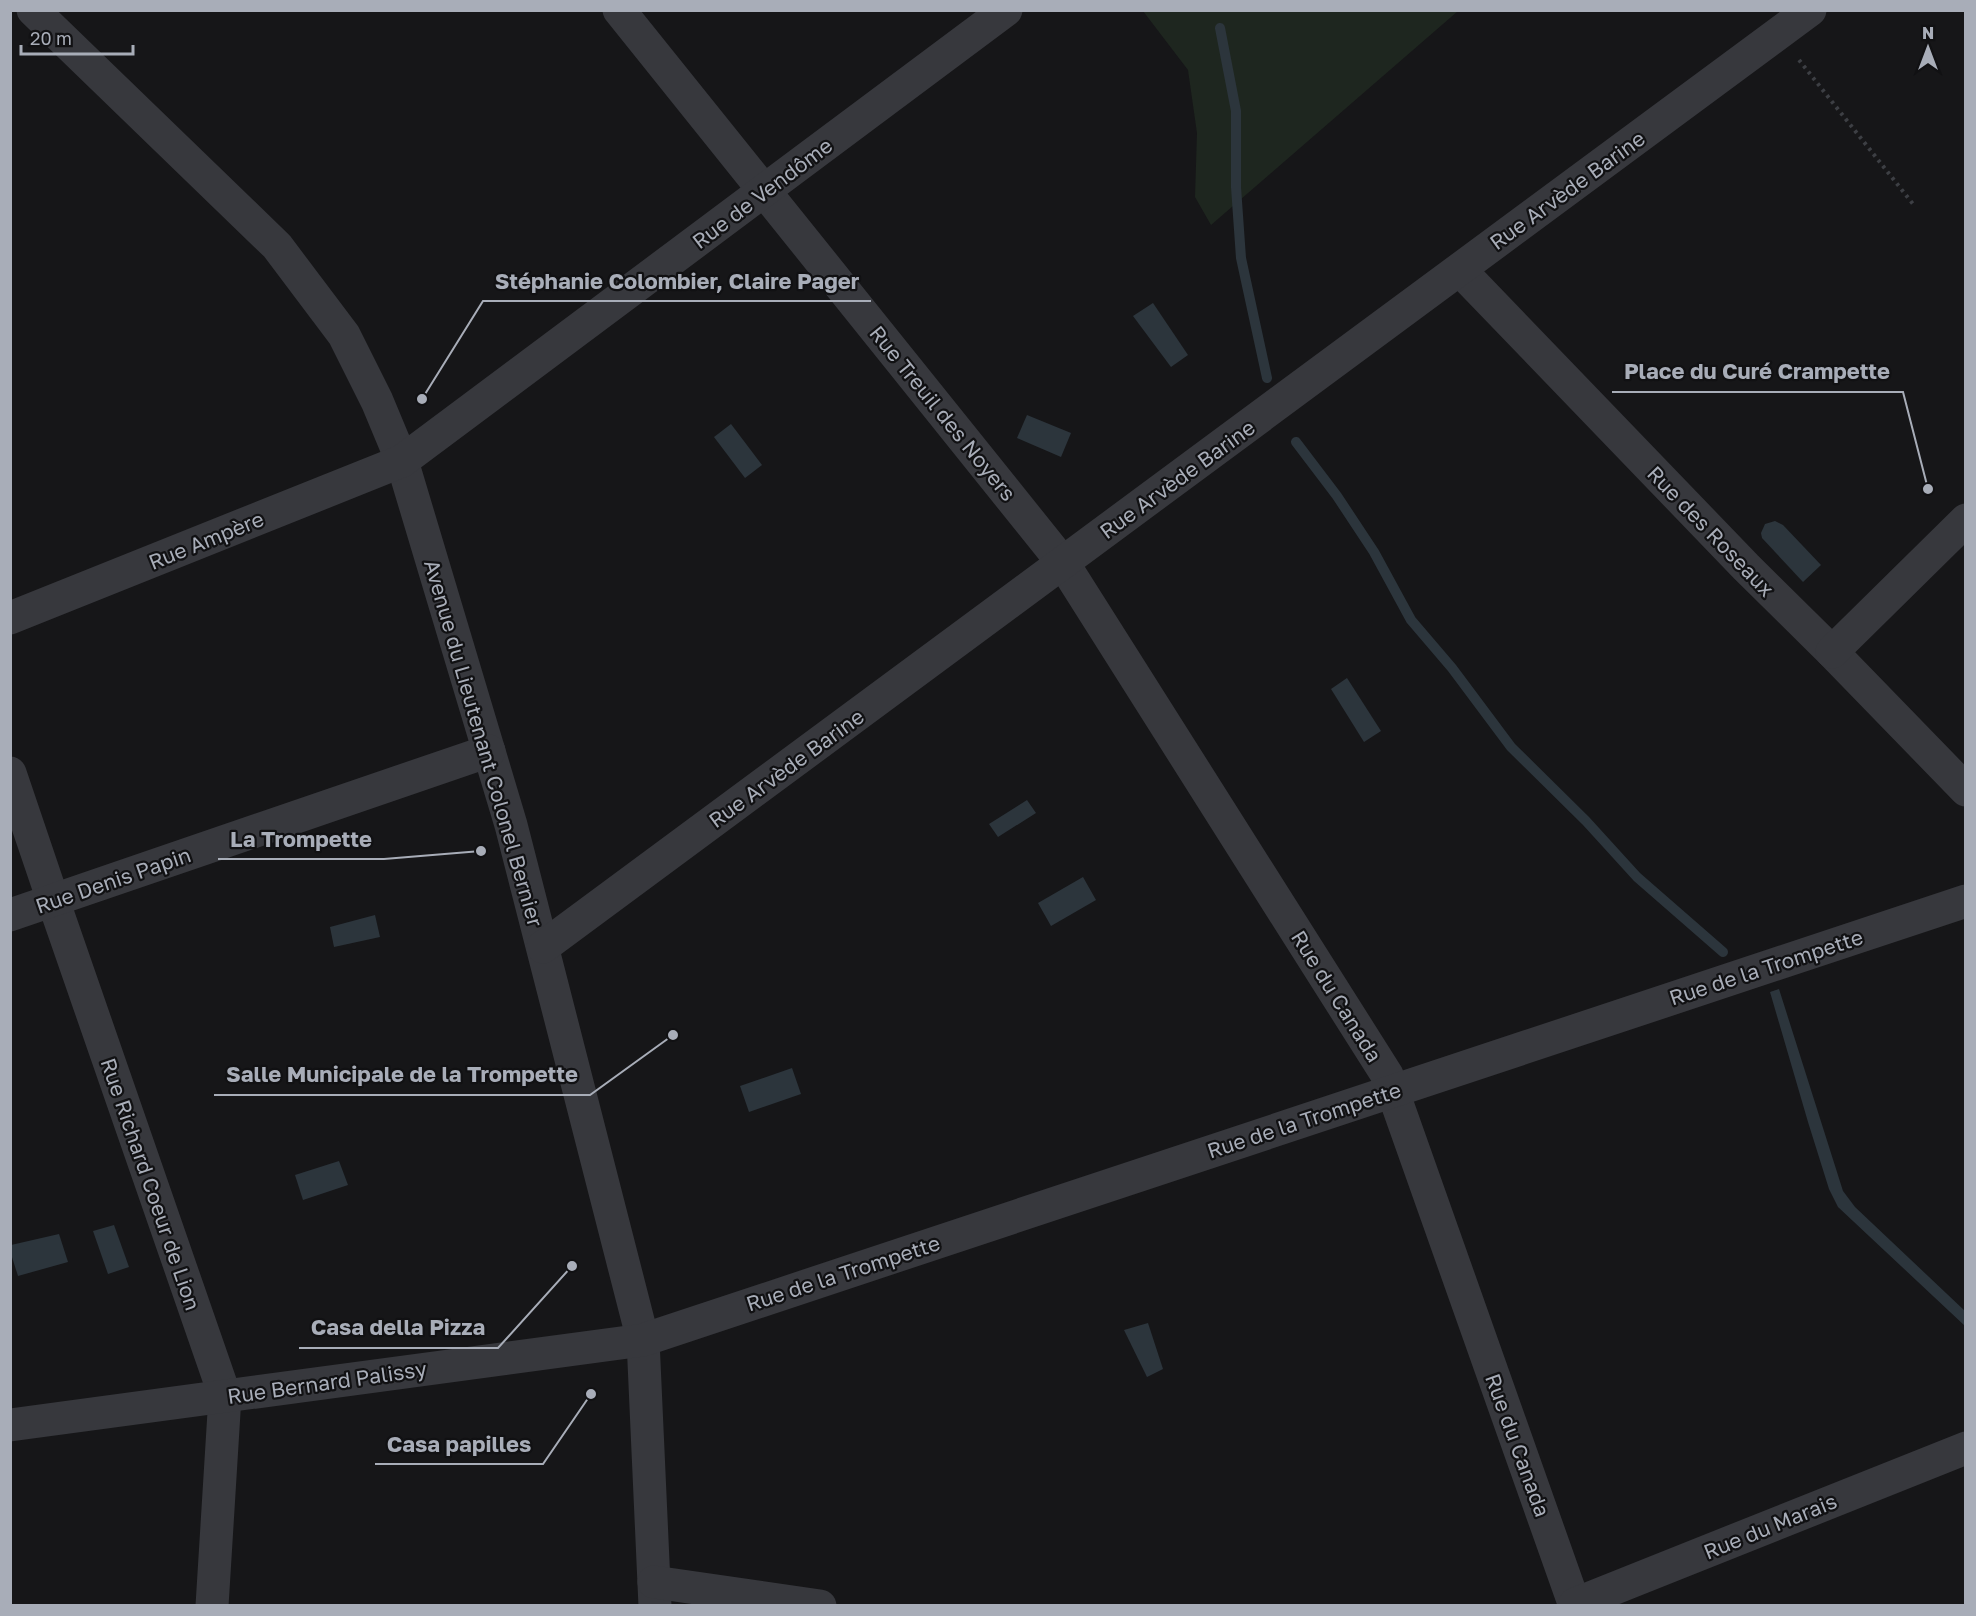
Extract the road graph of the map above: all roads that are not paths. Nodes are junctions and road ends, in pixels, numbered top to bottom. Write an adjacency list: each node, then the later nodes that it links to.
1 (33, 10): 7 (street, Avenue du Lieutenant Colonel Bernier)
2 (619, 10): 5 (street, Rue Treuil des Noyers)
3 (1006, 10): 5 (street, Rue de Vendôme)
4 (1810, 10): 6 (street, Rue Arvède Barine)
5 (764, 191): 7 (street, Rue de Vendôme); 9 (street, Rue Treuil des Noyers)
6 (1460, 270): 9 (street, Rue Arvède Barine); 11 (street, Rue des Roseaux)
7 (402, 461): 10 (street, Rue Ampère); 12 (street, Avenue du Lieutenant Colonel Bernier)
8 (1965, 519): 11 (street)
9 (1063, 563): 18 (street, Rue Arvède Barine); 19 (street, Rue du Canada)
10 (10, 618)
11 (1832, 652): 14 (street, Rue des Roseaux)
12 (489, 751): 15 (street, Rue Denis Papin); 18 (street, Avenue du Lieutenant Colonel Bernier)
13 (10, 773): 15 (street, Rue Richard Coeur de Lion)
14 (1965, 790)
15 (53, 900): 17 (street, Rue Denis Papin); 21 (street, Rue Richard Coeur de Lion)
16 (1965, 901): 19 (street, Rue de la Trompette)
17 (10, 915)
18 (543, 947): 20 (street, Avenue du Lieutenant Colonel Bernier)
19 (1392, 1091): 20 (street, Rue de la Trompette); 27 (street, Rue du Canada)
20 (643, 1340): 21 (street, Rue Bernard Palissy); 24 (street, Avenue du Lieutenant Colonel Bernier)
21 (225, 1396): 22 (street, Rue Bernard Palissy); 25 (street, Rue Richard Coeur de Lion)
22 (10, 1425)
23 (1965, 1448): 27 (street, Rue du Marais)
24 (654, 1594): 26 (street)
25 (212, 1605)
26 (820, 1605)
27 (1575, 1605)

